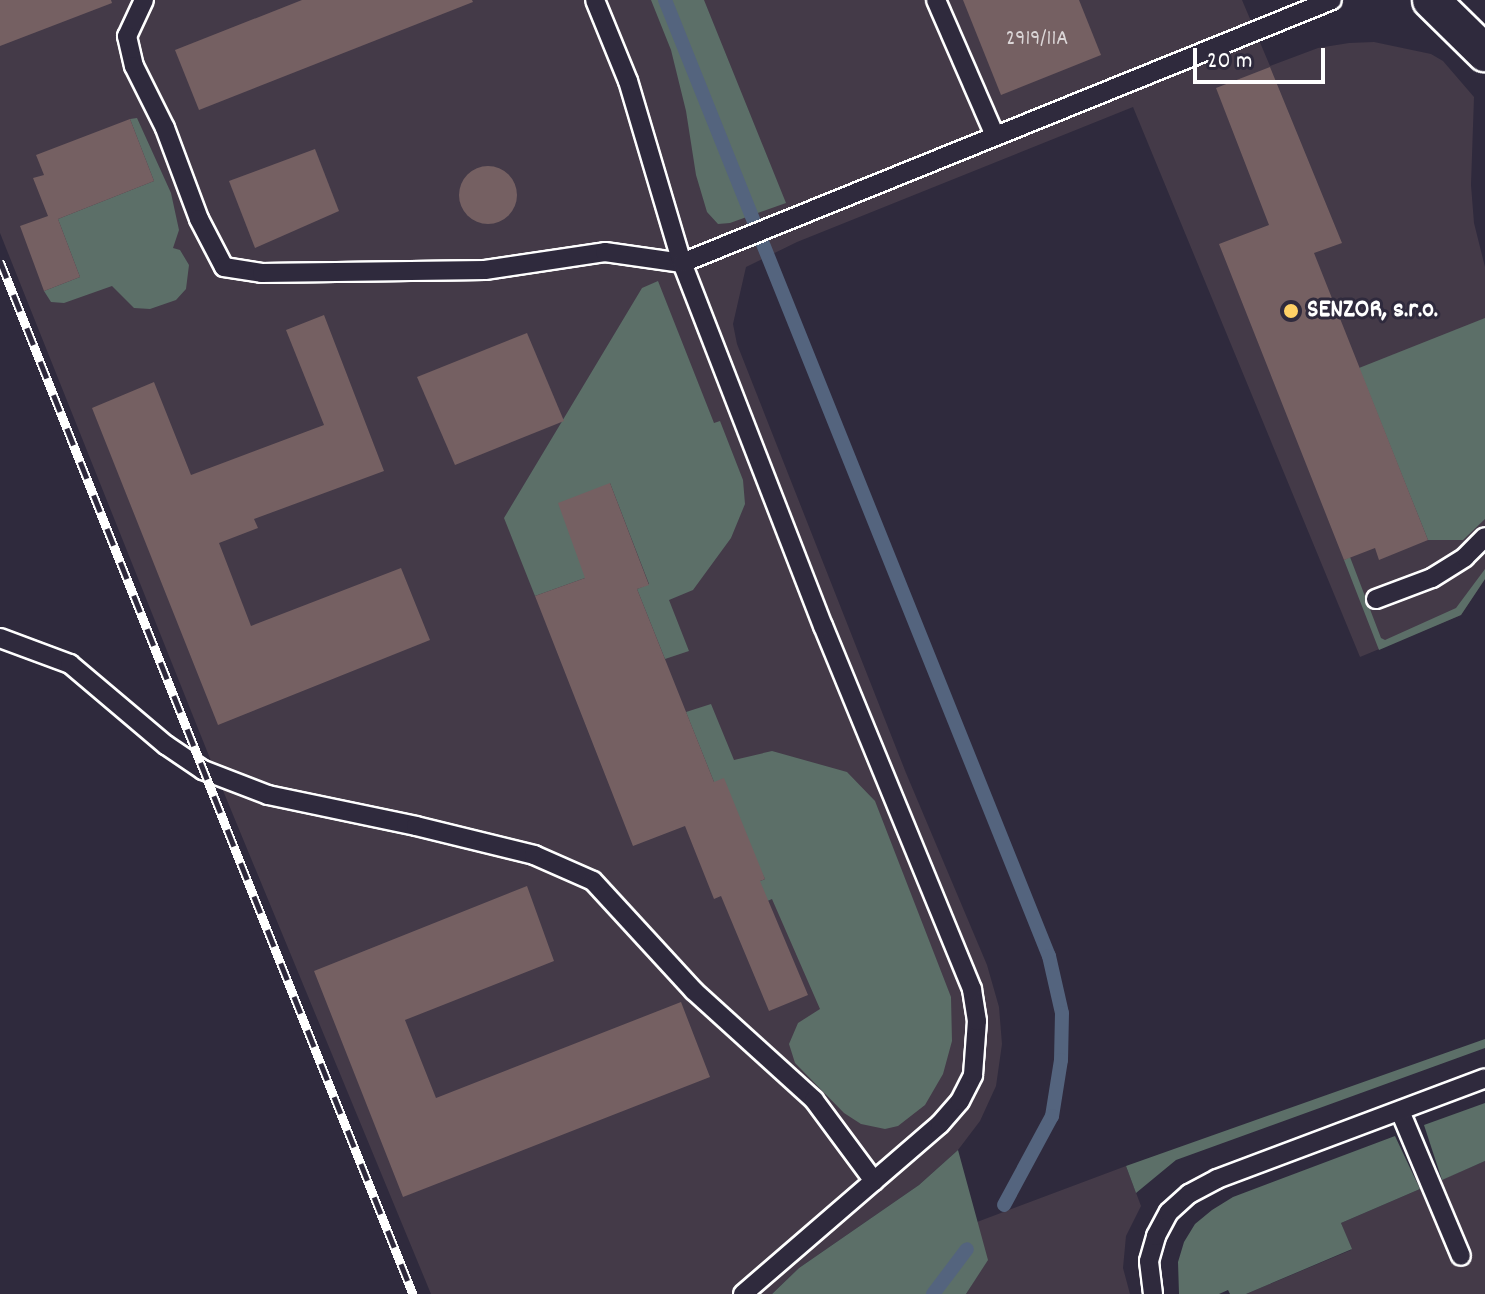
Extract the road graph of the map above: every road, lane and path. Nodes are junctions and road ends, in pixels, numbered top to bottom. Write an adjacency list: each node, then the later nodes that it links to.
1 (144, 0): 8 (lane)
2 (595, 0): 8 (lane)
3 (936, 0): 7 (lane)
4 (1332, 0): 7 (lane)
5 (1431, 0): 6 (street)
6 (1485, 53)
7 (995, 136): 8 (lane)
8 (682, 263): 14 (lane)
9 (1485, 537): 10 (lane)
10 (1376, 599)
11 (0, 638): 14 (lane)
12 (1485, 1078): 13 (lane)
13 (1400, 1111): 15 (lane); 17 (lane)
14 (874, 1181): 16 (lane)
15 (1461, 1256)
16 (743, 1294)
17 (1153, 1294)

